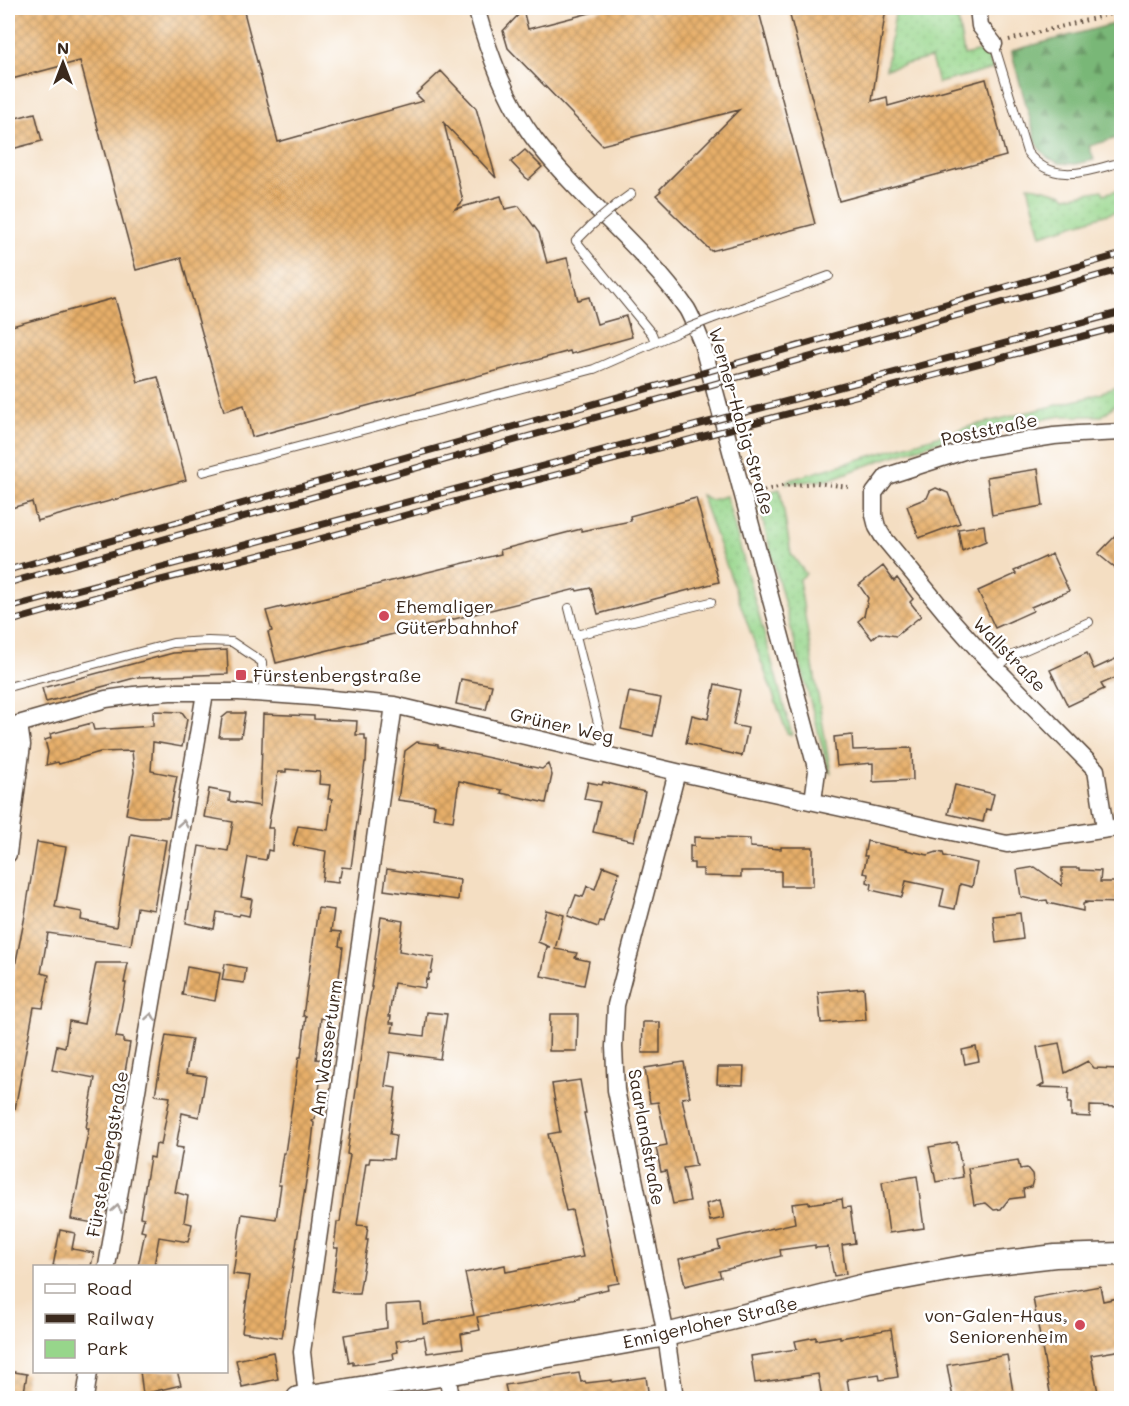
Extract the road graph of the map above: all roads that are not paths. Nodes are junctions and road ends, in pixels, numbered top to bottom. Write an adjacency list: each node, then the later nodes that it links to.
1 (476, 8): 23 (street, Werner-Habig-Straße)
2 (978, 8): 3 (street)
3 (994, 44): 4 (lane)
4 (1122, 162)
5 (631, 194): 7 (lane, bridge)
6 (829, 276): 7 (lane, bridge)
7 (655, 342): 9 (lane)
8 (1122, 432): 10 (street, Poststraße)
9 (203, 472)
10 (874, 493): 15 (street, Wallstraße)
11 (711, 602): 14 (lane)
12 (569, 608): 14 (lane)
13 (1089, 622): 15 (lane)
14 (576, 635): 21 (lane)
15 (996, 669): 24 (street, Wallstraße)
16 (8, 687): 18 (lane)
17 (205, 693): 18 (street, Grüner Weg); 20 (street, Grüner Weg); 27 (street, Fürstenbergstraße, one-way to 17)
18 (263, 693): 19 (street, Grüner Weg)
19 (394, 705): 21 (street, Grüner Weg); 32 (street, Am Wasserturm)
20 (13, 726): 25 (street)
21 (600, 754): 22 (street, Grüner Weg)
22 (676, 772): 23 (street, Grüner Weg); 28 (street, Saarlandstraße)
23 (813, 801): 24 (street, Grüner Weg)
24 (1113, 828)
25 (8, 854)
26 (1122, 1254): 28 (main road, Ennigerloher Straße)
27 (107, 1265)
28 (666, 1335): 30 (main road, Ennigerloher Straße); 34 (street, Saarlandstraße)
29 (89, 1373): 31 (street)
30 (447, 1374): 32 (main road, Ennigerloher Straße); 33 (street)
31 (84, 1398)
32 (303, 1398)
33 (451, 1398)
34 (675, 1398)

